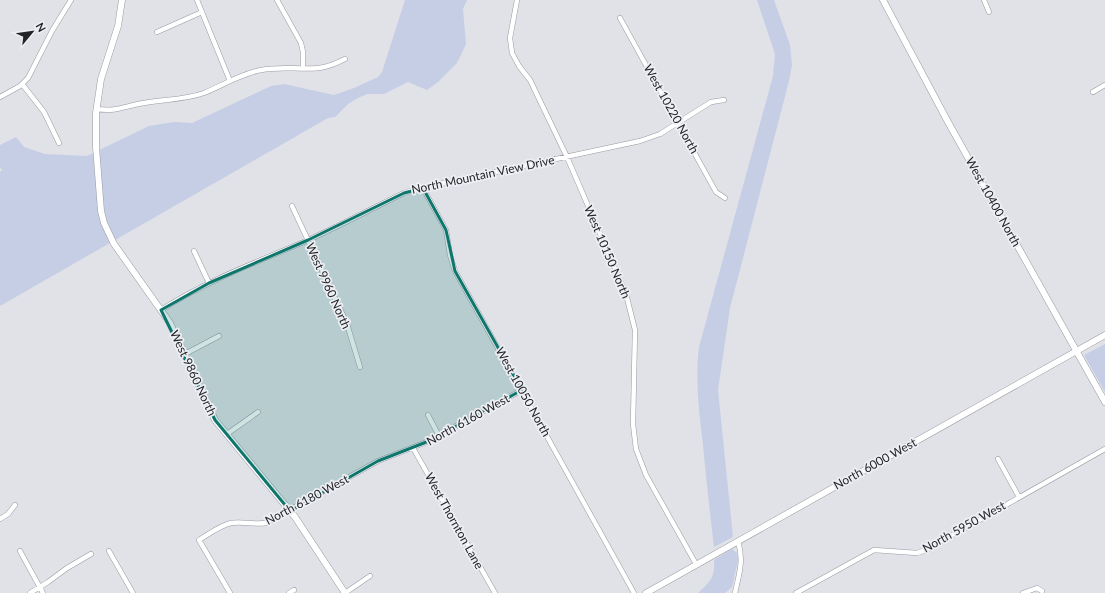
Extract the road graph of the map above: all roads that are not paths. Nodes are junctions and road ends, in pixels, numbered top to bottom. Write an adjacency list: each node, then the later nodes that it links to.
1 (71, 0): 15 (street)
2 (122, 0): 20 (street, West 9860 North)
3 (197, 0): 8 (street)
4 (278, 0): 13 (street)
5 (517, 0): 23 (street, West 10150 North)
6 (883, 0): 33 (street, West 10400 North)
7 (984, 0): 9 (street)
8 (202, 12): 11 (street); 14 (street)
9 (989, 12)
10 (620, 18): 21 (street, West 10220 North)
11 (157, 32)
12 (345, 59): 13 (street)
13 (303, 68): 14 (street)
14 (230, 81): 20 (street)
15 (22, 84): 18 (street); 22 (street)
16 (1105, 85): 17 (street)
17 (1093, 92)
18 (0, 97)
19 (724, 100): 21 (street, North Mountain View Drive)
20 (96, 109): 30 (street, West 9860 North)
21 (678, 123): 23 (street, North Mountain View Drive); 25 (street, West 10220 North)
22 (59, 143)
23 (566, 157): 24 (street, North Mountain View Drive); 53 (street, West 10150 North)
24 (422, 188): 27 (street, North Mountain View Drive); 36 (street, West 10050 North)
25 (725, 198)
26 (292, 206): 27 (street, West 9960 North)
27 (308, 240): 29 (street, North Mountain View Drive); 35 (street, West 9960 North)
28 (194, 251): 29 (street)
29 (209, 283): 30 (street, North Mountain View Drive)
30 (161, 310): 34 (street, West 9860 North)
31 (1105, 335): 33 (street, North 6000 West)
32 (219, 336): 34 (street)
33 (1076, 352): 37 (street, West 10400 North); 49 (street, North 6000 West)
34 (184, 354): 40 (street, West 9860 North)
35 (360, 367)
36 (522, 390): 41 (street, North 6160 West); 65 (street, West 10050 North)
37 (1105, 402)
38 (258, 412): 40 (street)
39 (428, 415): 41 (street)
40 (227, 434): 47 (street, West 9860 North)
41 (439, 436): 42 (street, North 6160 West)
42 (413, 448): 47 (street, North 6180 West); 64 (street, West Thornton Lane)
43 (1105, 449): 45 (street, North 5950 West)
44 (998, 459): 45 (street)
45 (1019, 497): 68 (street, North 5950 West)
46 (15, 505): 48 (street)
47 (290, 511): 61 (street, North 6180 West); 63 (street, West 9860 North)
48 (0, 519)
49 (738, 541): 53 (street, North 6000 West); 67 (street)
50 (20, 551): 55 (street)
51 (109, 551): 60 (street)
52 (91, 554): 55 (street)
53 (696, 564): 66 (street, North 6000 West)
54 (370, 576): 63 (street)
55 (40, 588): 58 (street); 59 (street)
56 (294, 590): 62 (street)
57 (1042, 591): 69 (street)
58 (30, 593)
59 (43, 593)
60 (133, 593)
61 (230, 593)
62 (289, 593)
63 (345, 593)
64 (495, 593)
65 (634, 593)
66 (646, 593)
67 (735, 593)
68 (796, 593)
69 (1023, 593)

